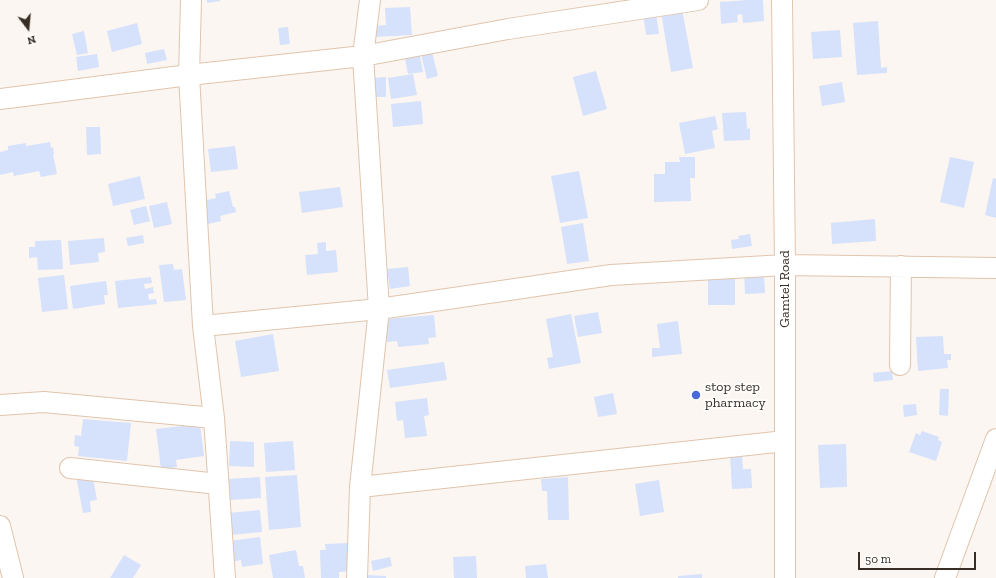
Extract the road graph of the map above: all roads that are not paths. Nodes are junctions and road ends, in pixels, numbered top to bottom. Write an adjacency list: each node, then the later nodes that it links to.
1 (191, 0): 6 (street)
2 (370, 0): 5 (street)
3 (698, 0): 5 (street)
4 (782, 0): 8 (street, Gamtel Road)
5 (363, 56): 6 (street); 11 (street)
6 (189, 74): 7 (street); 12 (street)
7 (0, 99)
8 (785, 265): 9 (street); 11 (street); 17 (street, Gamtel Road)
9 (902, 266): 10 (street); 13 (street)
10 (996, 268)
11 (379, 309): 12 (street); 20 (street)
12 (203, 326): 15 (street)
13 (900, 365)
14 (0, 405): 15 (street)
15 (214, 418): 19 (street)
16 (996, 439): 26 (street)
17 (785, 441): 20 (street); 25 (street, Gamtel Road)
18 (70, 468): 19 (street)
19 (218, 484): 23 (street)
20 (360, 487): 24 (street)
21 (0, 526): 22 (street)
22 (13, 578)
23 (225, 578)
24 (357, 578)
25 (785, 578)
26 (945, 578)

